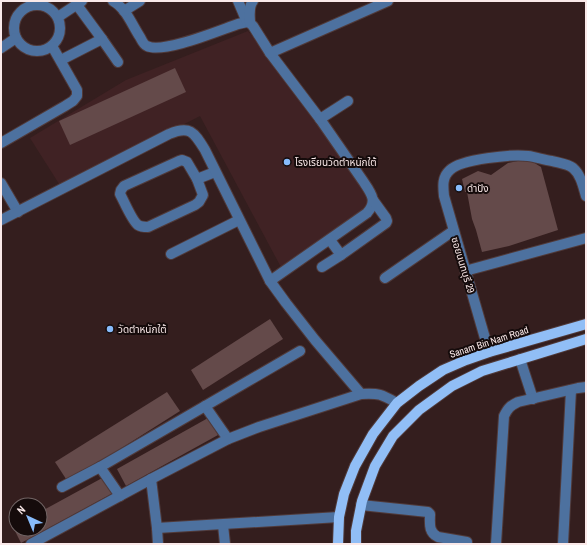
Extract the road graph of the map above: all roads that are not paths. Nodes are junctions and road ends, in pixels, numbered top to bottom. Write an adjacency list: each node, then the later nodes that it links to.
1 (113, 1): 7 (street)
2 (140, 1): 7 (street)
3 (238, 1): 9 (street)
4 (253, 1): 9 (street)
5 (388, 1): 14 (street)
6 (79, 3): 8 (street); 11 (street)
7 (124, 11): 9 (street)
8 (58, 18): 10 (street); 12 (street)
9 (248, 23): 14 (street)
10 (16, 38): 12 (street); 13 (street)
11 (102, 39): 15 (street); 16 (street)
12 (52, 46): 15 (street)
13 (1, 48)
14 (270, 53): 18 (street)
15 (61, 60): 19 (street)
16 (118, 62)
17 (348, 101): 18 (street)
18 (320, 119): 24 (street)
19 (1, 143)
20 (215, 172): 21 (street); 25 (street); 27 (street)
21 (197, 179): 21 (street)
22 (1, 183): 25 (street)
23 (586, 196): 28 (street, ซอยนนทบุรี 29)
24 (373, 200): 30 (street); 30 (street)
25 (18, 212): 26 (street)
26 (1, 220)
27 (239, 220): 31 (street); 35 (street)
28 (453, 231): 33 (street, ซอยนนทบุรี 29); 34 (street)
29 (586, 238): 33 (street)
30 (335, 248): 32 (street); 35 (street)
31 (171, 254)
32 (322, 267)
33 (465, 271): 39 (street, ซอยนนทบุรี 29)
34 (385, 278)
35 (270, 281): 43 (street)
36 (586, 324): 39 (main road, Sanam Bin Nam Road)
37 (586, 339): 40 (main road)
38 (300, 351): 46 (street)
39 (489, 352): 45 (main road, Sanam Bin Nam Road)
40 (520, 359): 44 (street); 52 (main road)
41 (586, 387): 42 (street)
42 (571, 390): 44 (street); 63 (street)
43 (361, 394): 45 (street); 47 (street)
44 (533, 399): 62 (street)
45 (397, 403): 53 (main road, Sanam Bin Nam Road)
46 (205, 406): 47 (street); 48 (street)
47 (228, 439): 49 (street)
48 (100, 466): 50 (street); 51 (street)
49 (152, 479): 51 (street); 55 (street)
50 (62, 487)
51 (120, 496): 57 (street)
52 (361, 505): 56 (street); 61 (main road)
53 (339, 517): 54 (street); 60 (main road, Sanam Bin Nam Road)
54 (223, 524): 55 (street); 59 (street)
55 (157, 528): 58 (street)
56 (468, 542)
57 (31, 544)
58 (158, 544)
59 (225, 544)
60 (338, 544)
61 (356, 544)
62 (496, 544)
63 (563, 544)

